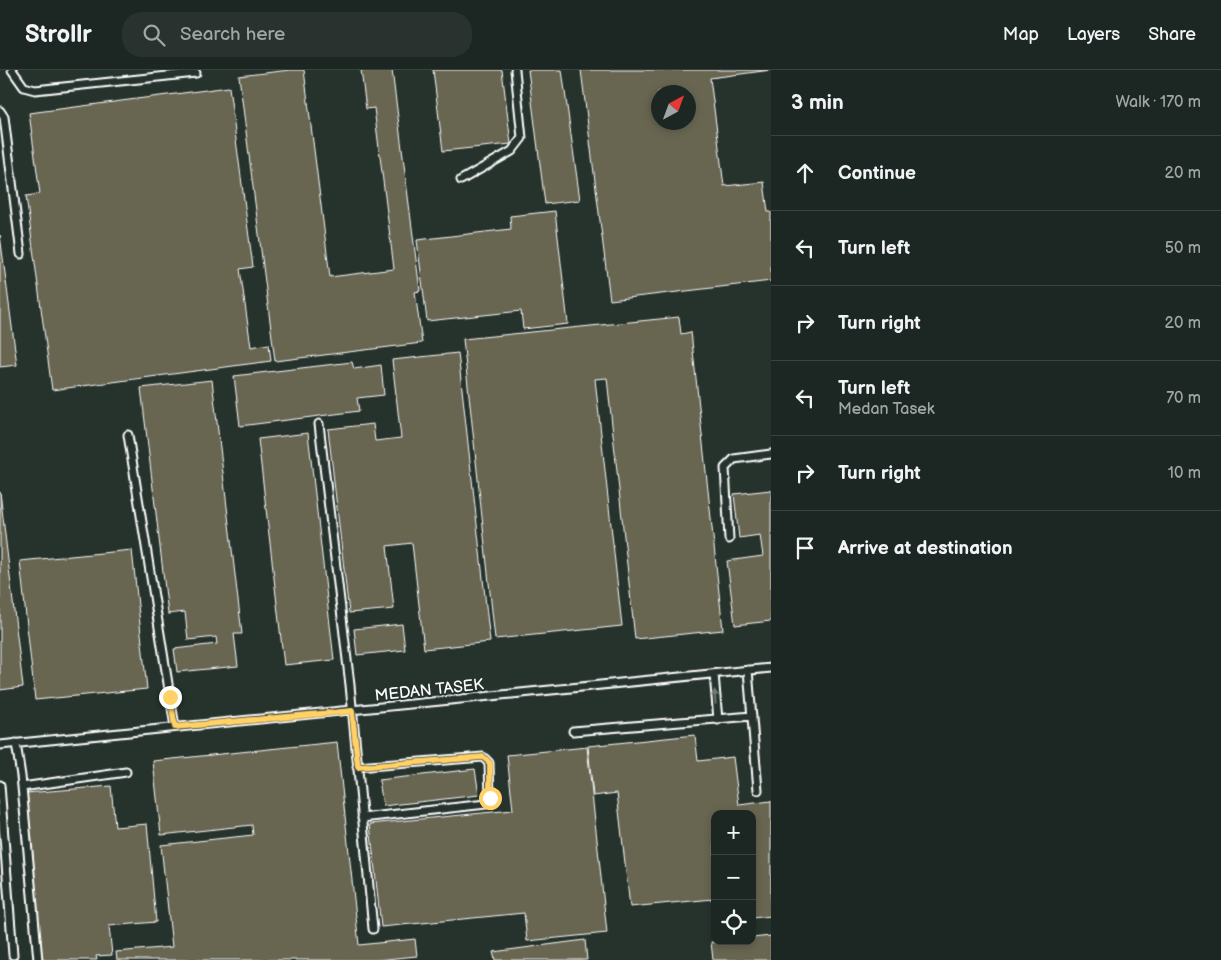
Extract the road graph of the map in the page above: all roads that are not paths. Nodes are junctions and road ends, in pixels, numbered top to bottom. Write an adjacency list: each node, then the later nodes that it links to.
1 (12, 70): 3 (lane)
2 (516, 70): 5 (lane)
3 (196, 73)
4 (0, 111): 6 (lane)
5 (461, 180)
6 (21, 254)
7 (319, 424): 14 (lane)
8 (128, 435): 17 (lane)
9 (771, 454): 10 (lane)
10 (729, 539)
11 (771, 668): 12 (lane, MEDAN TASEK)
12 (748, 670): 13 (lane, MEDAN TASEK); 15 (lane)
13 (714, 674): 14 (lane, MEDAN TASEK); 16 (lane, one-way to 13)
14 (352, 711): 17 (lane, MEDAN TASEK); 21 (lane)
15 (752, 716): 16 (lane); 25 (lane)
16 (718, 720): 18 (lane)
17 (175, 727): 19 (lane, MEDAN TASEK)
18 (573, 731)
19 (16, 743): 20 (lane, MEDAN TASEK); 24 (lane)
20 (0, 745)
21 (358, 767): 26 (lane); 26 (lane)
22 (126, 772): 24 (lane)
23 (0, 785): 28 (lane)
24 (22, 787): 29 (lane)
25 (758, 790)
26 (362, 818): 27 (lane)
27 (373, 930)
28 (13, 955)
29 (38, 960)

